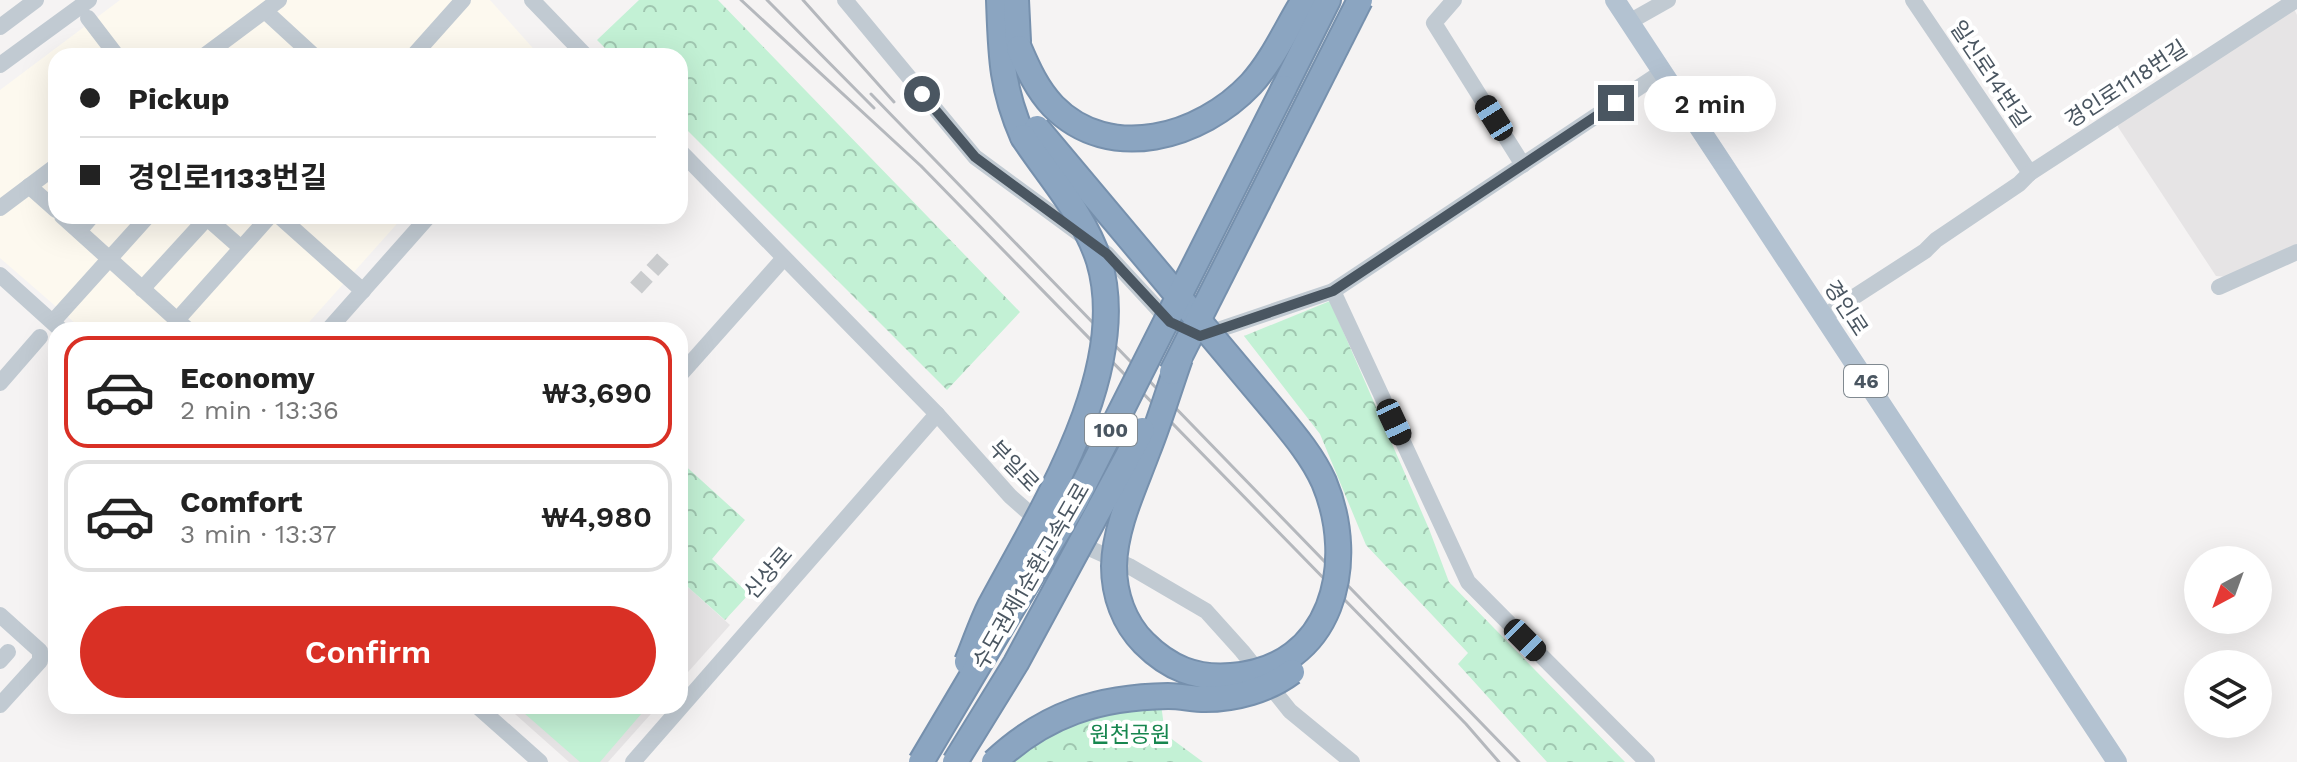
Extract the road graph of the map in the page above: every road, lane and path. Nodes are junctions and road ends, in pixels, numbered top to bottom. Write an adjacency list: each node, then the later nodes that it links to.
1 (36, 0): 19 (street)
2 (89, 0): 26 (street)
3 (463, 0): 24 (street)
4 (532, 0): 25 (street)
5 (845, 0): 53 (street)
6 (999, 0): 20 (highway)
7 (1016, 0): 20 (highway)
8 (1304, 0): 28 (highway)
9 (1328, 0): 70 (highway, 수도권제1순환고속도로 / 100, bridge)
10 (1360, 0): 61 (highway, 수도권제1순환고속도로 / 100, bridge)
11 (1454, 0): 30 (street)
12 (1615, 0): 18 (main road, 경인로 / 46)
13 (1668, 0): 18 (street)
14 (1913, 0): 32 (street, 일신로14번길)
15 (2296, 0): 32 (street, 경인로1118번길)
16 (269, 4): 22 (street); 23 (street)
17 (88, 18): 21 (street)
18 (1629, 22): 27 (main road, 경인로 / 46)
19 (0, 27)
20 (1010, 46): 28 (highway)
21 (111, 48)
22 (214, 48)
23 (300, 48)
24 (420, 48)
25 (568, 48)
26 (0, 65)
27 (1662, 72): 30 (street); 54 (main road, 경인로 / 46)
28 (1040, 123): 61 (highway, bridge); 70 (highway, bridge); 74 (highway, bridge)
29 (688, 160): 47 (street, 부일로)
30 (1523, 165): 53 (street)
31 (48, 172): 33 (street)
32 (2030, 173): 54 (street, 경인로1118번길)
33 (29, 186): 34 (street); 35 (street)
34 (48, 203)
35 (0, 208)
36 (71, 224): 44 (street)
37 (85, 224): 44 (street)
38 (141, 224): 48 (street)
39 (202, 224): 51 (street)
40 (214, 224): 45 (street)
41 (263, 224): 45 (street)
42 (288, 224): 52 (street)
43 (422, 224): 52 (street)
44 (79, 231): 48 (street)
45 (241, 248): 58 (street)
46 (2297, 252): 50 (street)
47 (784, 258): 62 (street); 64 (street, 부일로)
48 (110, 259): 51 (street); 56 (street)
49 (0, 275): 55 (street)
50 (2219, 287)
51 (142, 289): 57 (street)
52 (363, 291): 59 (street)
53 (1333, 291): 76 (street)
54 (1823, 317): 77 (main road, 경인로 / 46)
55 (57, 322)
56 (61, 322)
57 (179, 322)
58 (184, 322)
59 (335, 322)
60 (40, 337): 63 (street)
61 (1180, 358): 73 (highway, 수도권제1순환고속도로 / 100, bridge)
62 (688, 366)
63 (0, 383)
64 (937, 414): 66 (street, 신상로); 75 (street, 부일로)
65 (0, 615): 67 (street)
66 (688, 699)
67 (0, 705)
68 (486, 714): 71 (street)
69 (675, 714): 72 (street, 신상로)
70 (927, 753)
71 (540, 762)
72 (633, 762)
73 (955, 762)
74 (994, 762)
75 (1352, 762)
76 (1647, 762)
77 (2117, 762)

